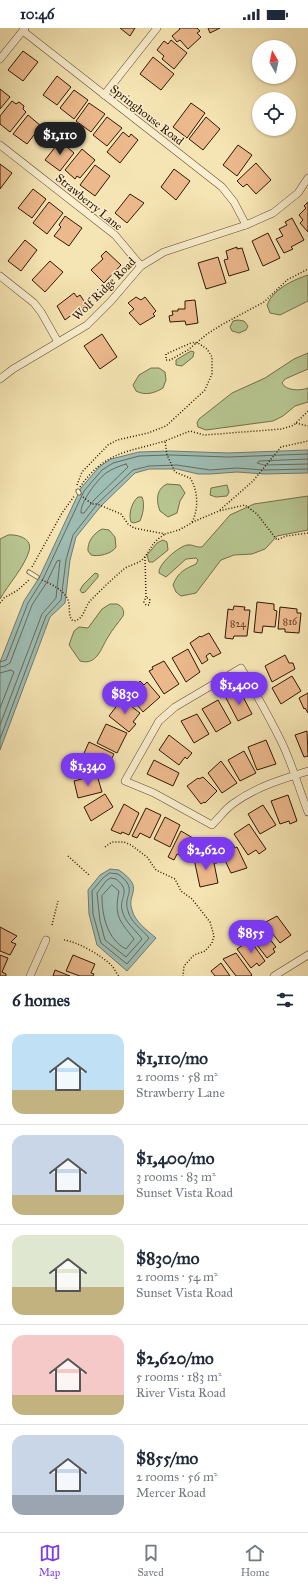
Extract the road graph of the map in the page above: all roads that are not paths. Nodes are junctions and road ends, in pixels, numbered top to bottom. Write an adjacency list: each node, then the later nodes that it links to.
1 (157, 28): 4 (street)
2 (24, 30): 3 (street); 4 (street, Springhouse Road)
3 (0, 59)
4 (104, 95): 7 (street, Springhouse Road)
5 (0, 145): 8 (street, Strawberry Lane)
6 (308, 178): 7 (street, Wolf Ridge Road)
7 (246, 225): 8 (street, Wolf Ridge Road)
8 (141, 266): 10 (street, Wolf Ridge Road)
9 (0, 276): 10 (street)
10 (58, 342): 11 (street, Wolf Ridge Road)
11 (0, 379)
12 (29, 572): 13 (lane)
13 (37, 576)
14 (308, 771): 15 (street)
15 (294, 776): 15 (street); 16 (street)
16 (308, 812)
17 (46, 940): 19 (street)
18 (308, 955): 20 (street)
19 (30, 976)
20 (274, 976)

